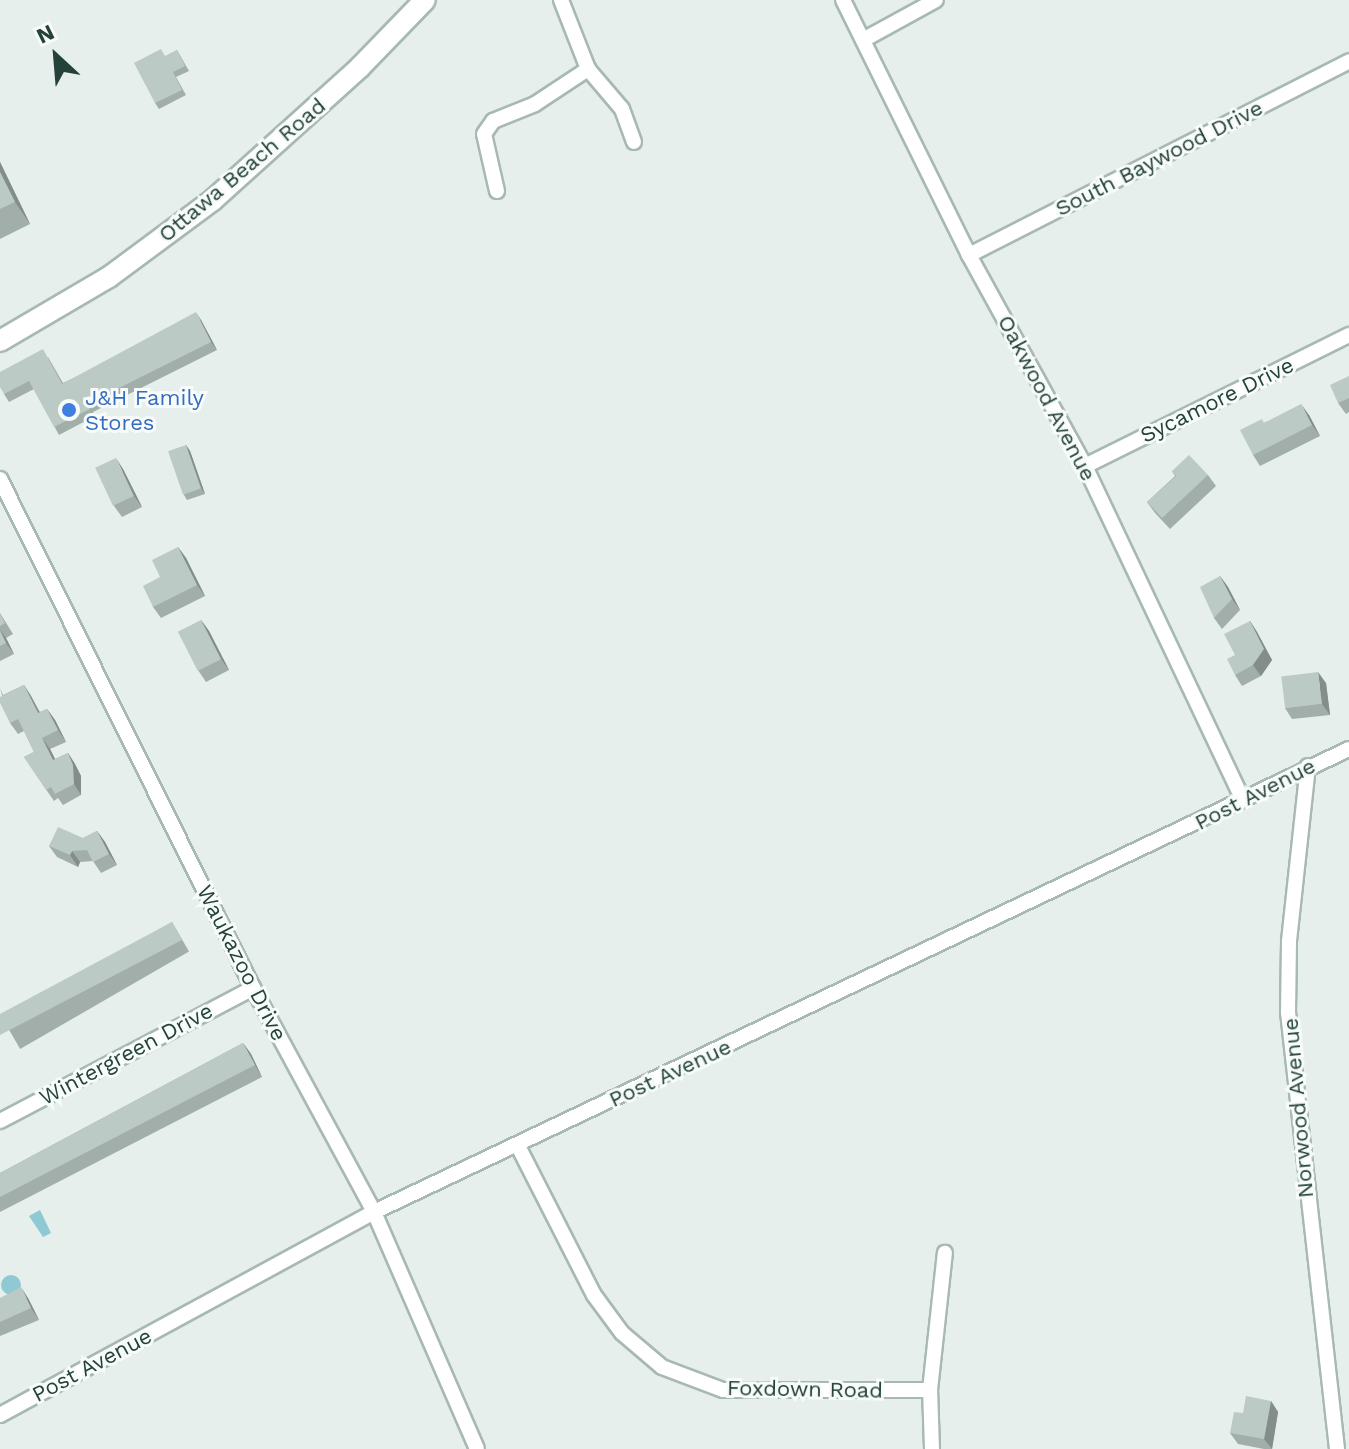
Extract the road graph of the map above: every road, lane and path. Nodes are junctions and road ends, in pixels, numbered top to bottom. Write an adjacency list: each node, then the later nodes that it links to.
1 (425, 0): 12 (street, Ottawa Beach Road)
2 (561, 0): 7 (street)
3 (843, 0): 5 (street, Oakwood Avenue)
4 (936, 0): 5 (street)
5 (863, 40): 10 (street, Oakwood Avenue)
6 (1349, 61): 10 (street, South Baywood Drive)
7 (588, 69): 8 (street); 9 (street)
8 (634, 142)
9 (497, 191)
10 (969, 255): 13 (street, Oakwood Avenue)
11 (1349, 335): 13 (street, Sycamore Drive)
12 (0, 341)
13 (1085, 466): 17 (street, Oakwood Avenue)
14 (0, 479): 18 (street, Waukazoo Drive)
15 (1349, 749): 16 (street, Post Avenue)
16 (1308, 766): 17 (street, Post Avenue); 27 (street, Norwood Avenue)
17 (1243, 801): 20 (street, Post Avenue)
18 (253, 988): 19 (street, Wintergreen Drive); 21 (street, Waukazoo Drive)
19 (0, 1121)
20 (518, 1146): 21 (street, Post Avenue); 23 (street, Foxdown Road)
21 (374, 1212): 24 (street, Post Avenue); 25 (street, Waukazoo Drive)
22 (945, 1253): 23 (street)
23 (930, 1390): 26 (street)
24 (0, 1415)
25 (477, 1449)
26 (932, 1449)
27 (1337, 1449)

